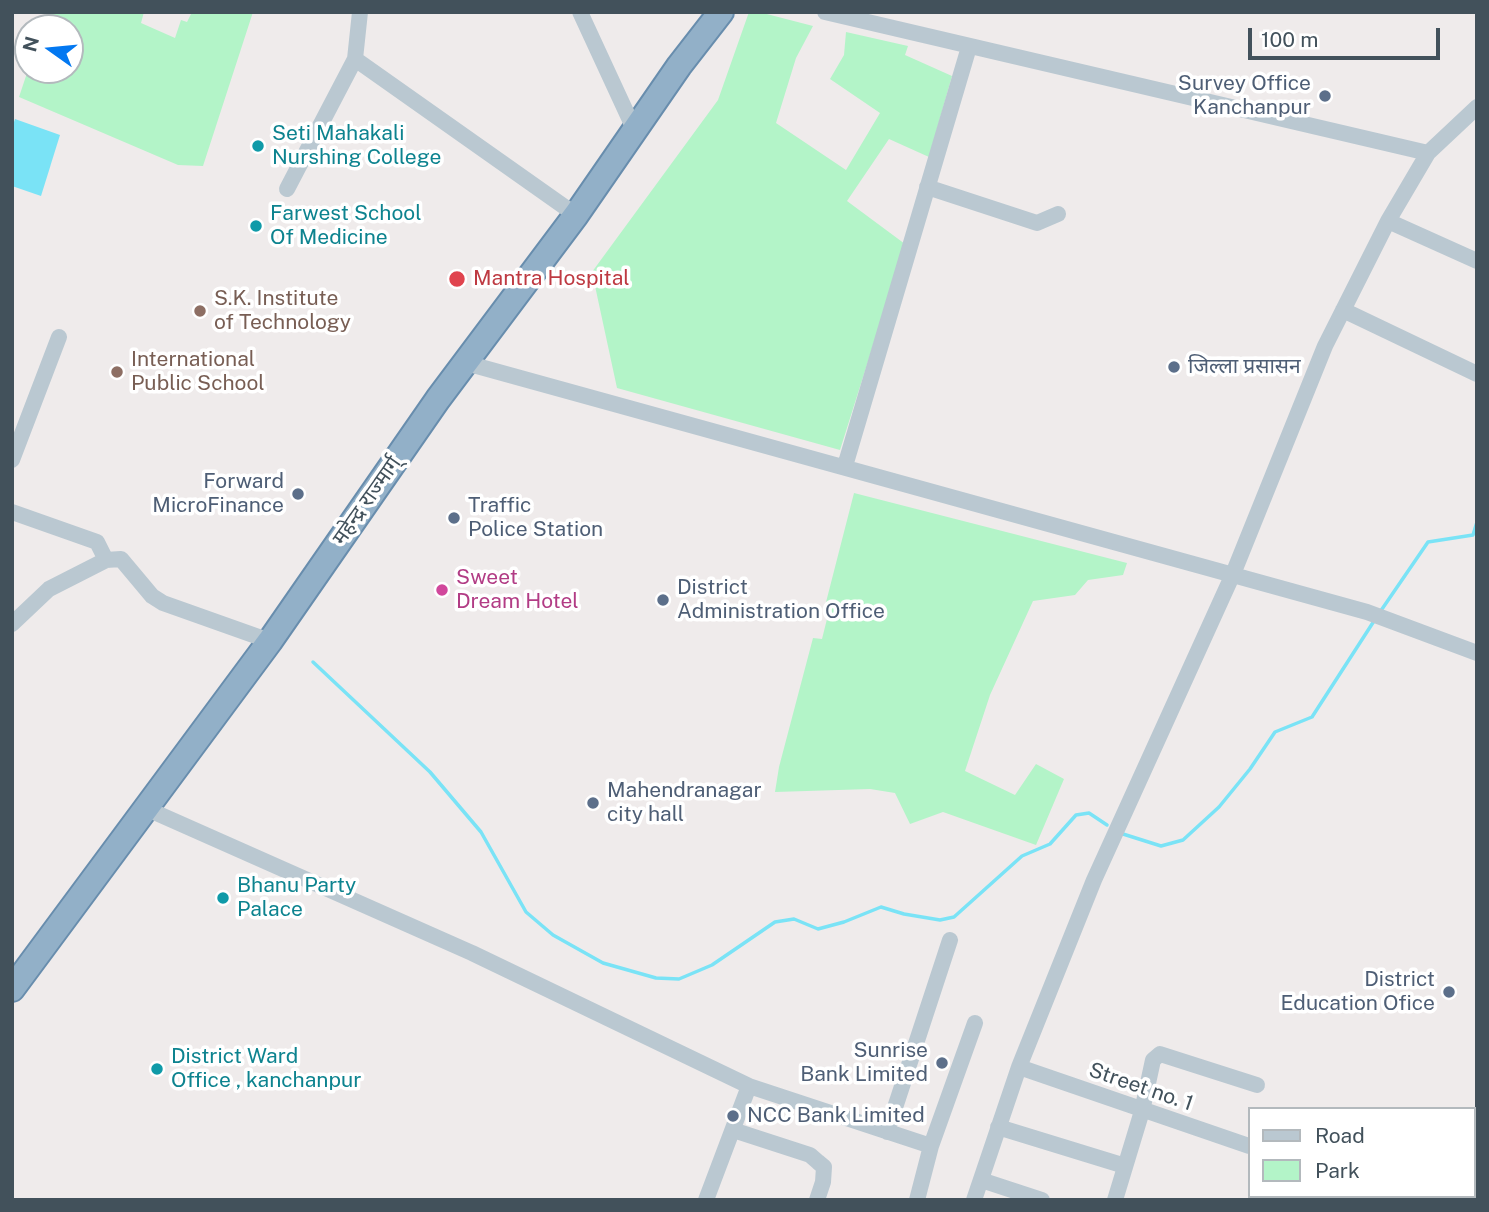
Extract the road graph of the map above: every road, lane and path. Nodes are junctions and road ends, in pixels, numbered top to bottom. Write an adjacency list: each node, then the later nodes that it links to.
1 (580, 12): 8 (street)
2 (721, 12): 8 (highway, महेन्द्र राज्मार्ग्)
3 (825, 12): 5 (street)
4 (359, 13): 6 (street)
5 (969, 47): 9 (street); 10 (street)
6 (355, 59): 11 (street); 13 (street)
7 (1477, 107): 9 (street)
8 (635, 131): 13 (highway, महेन्द्र राज्मार्ग्)
9 (1428, 153): 14 (street)
10 (927, 187): 12 (street); 21 (street)
11 (287, 189)
12 (1058, 214)
13 (576, 215): 18 (highway, महेन्द्र राज्मार्ग्)
14 (1388, 221): 15 (street); 16 (street)
15 (1477, 261)
16 (1343, 310): 19 (street); 24 (street)
17 (58, 337): 20 (street)
18 (466, 363): 21 (street); 26 (highway, महेन्द्र राज्मार्ग्)
19 (1477, 374)
20 (12, 460)
21 (845, 466): 24 (street)
22 (12, 512): 23 (street)
23 (106, 560): 25 (street); 26 (street)
24 (1233, 574): 27 (street); 32 (street)
25 (12, 624)
26 (270, 641): 28 (highway, महेन्द्र राज्मार्ग्)
27 (1477, 653)
28 (145, 807): 30 (highway, महेन्द्र राज्मार्ग्); 34 (street)
29 (950, 940): 38 (street)
30 (12, 989)
31 (975, 1023): 39 (street)
32 (1019, 1067): 35 (street, Street no. 1); 36 (street)
33 (1257, 1085): 35 (street)
34 (749, 1086): 37 (street); 38 (street)
35 (1142, 1111): 40 (street, Street no. 1); 41 (street)
36 (998, 1127): 41 (street); 42 (street)
37 (733, 1130): 43 (street); 44 (street)
38 (887, 1132): 39 (street)
39 (930, 1146): 45 (street)
40 (1248, 1146)
41 (1125, 1166): 48 (street)
42 (981, 1180): 46 (street); 47 (street)
43 (706, 1200)
44 (817, 1200)
45 (916, 1200)
46 (974, 1200)
47 (1042, 1200)
48 (1115, 1200)

